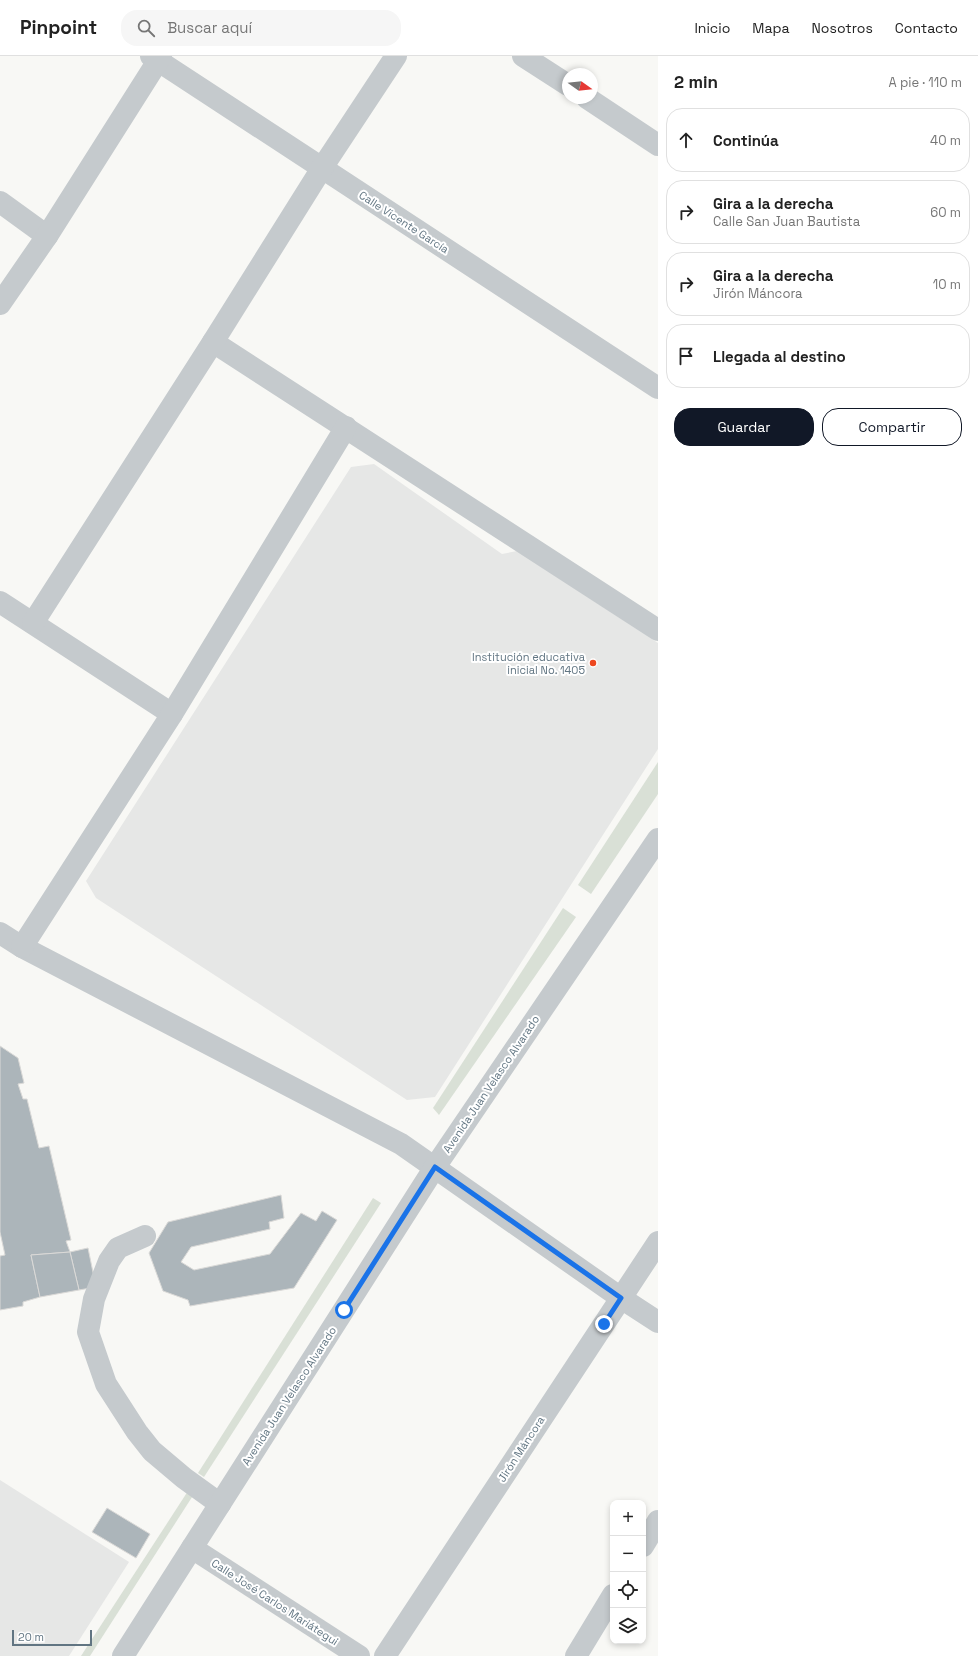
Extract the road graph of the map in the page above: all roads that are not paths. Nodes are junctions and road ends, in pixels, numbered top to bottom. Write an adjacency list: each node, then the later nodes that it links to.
1 (396, 56): 7 (street)
2 (524, 56): 4 (street)
3 (157, 58): 7 (street, Calle Vicente García); 9 (street)
4 (562, 81)
5 (596, 104): 6 (street)
6 (658, 145)
7 (322, 168): 11 (street); 12 (street, Calle Vicente García)
8 (0, 202): 9 (street)
9 (47, 236): 10 (street)
10 (0, 304)
11 (213, 342): 13 (street); 15 (street)
12 (658, 388)
13 (346, 428): 16 (street); 17 (street)
14 (0, 602): 15 (street)
15 (34, 623): 17 (street)
16 (658, 630)
17 (172, 714): 20 (street)
18 (658, 839): 21 (street, Avenida Juan Velasco Alvarado)
19 (0, 933): 20 (street)
20 (22, 947): 21 (street)
21 (435, 1167): 24 (street); 26 (street, Avenida Juan Velasco Alvarado)
22 (145, 1236): 26 (street)
23 (658, 1242): 24 (street, Jirón Máncora)
24 (621, 1298): 25 (street); 33 (street, Jirón Máncora)
25 (658, 1322)
26 (220, 1504): 29 (street, Avenida Juan Velasco Alvarado)
27 (658, 1521): 28 (street)
28 (646, 1541)
29 (192, 1548): 31 (street, Avenida Juan Velasco Alvarado); 32 (street, Calle José Carlos Mariátegui)
30 (610, 1600): 34 (street)
31 (123, 1656)
32 (359, 1656)
33 (385, 1656)
34 (576, 1656)

